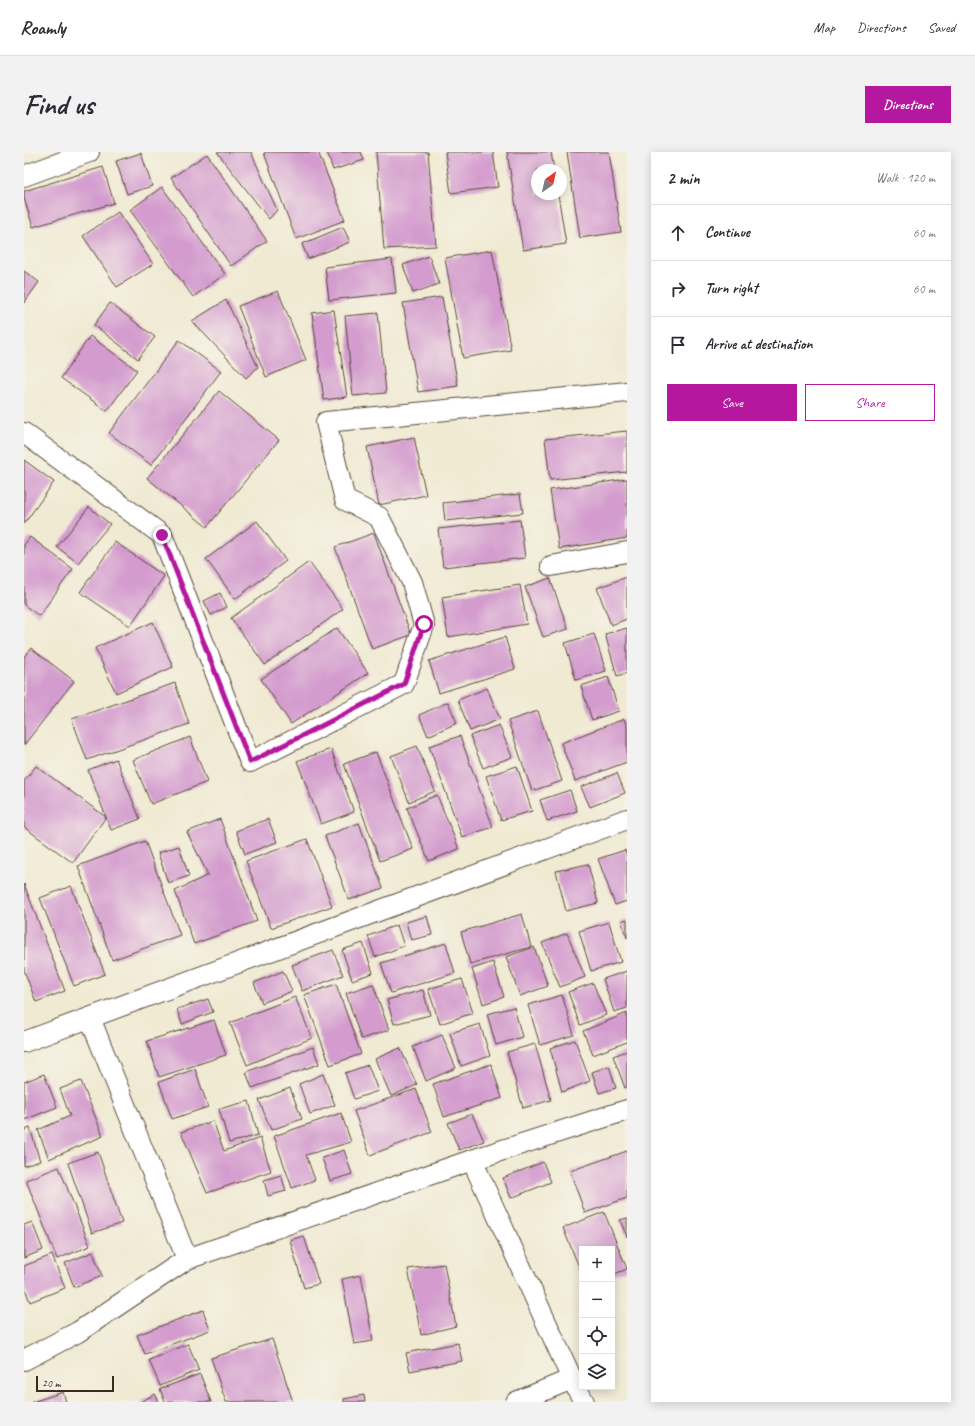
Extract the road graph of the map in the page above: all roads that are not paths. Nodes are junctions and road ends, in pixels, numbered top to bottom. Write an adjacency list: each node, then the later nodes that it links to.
1 (89, 152): 2 (street)
2 (24, 176)
3 (627, 392): 4 (street)
4 (24, 432)
5 (627, 552): 6 (street)
6 (551, 566)
7 (627, 819): 8 (street)
8 (90, 1018): 9 (street); 12 (street)
9 (24, 1042)
10 (627, 1110): 11 (street)
11 (472, 1160): 12 (street); 14 (street)
12 (187, 1259): 13 (street)
13 (24, 1360)
14 (572, 1380): 15 (street); 16 (street)
15 (516, 1402)
16 (584, 1402)

